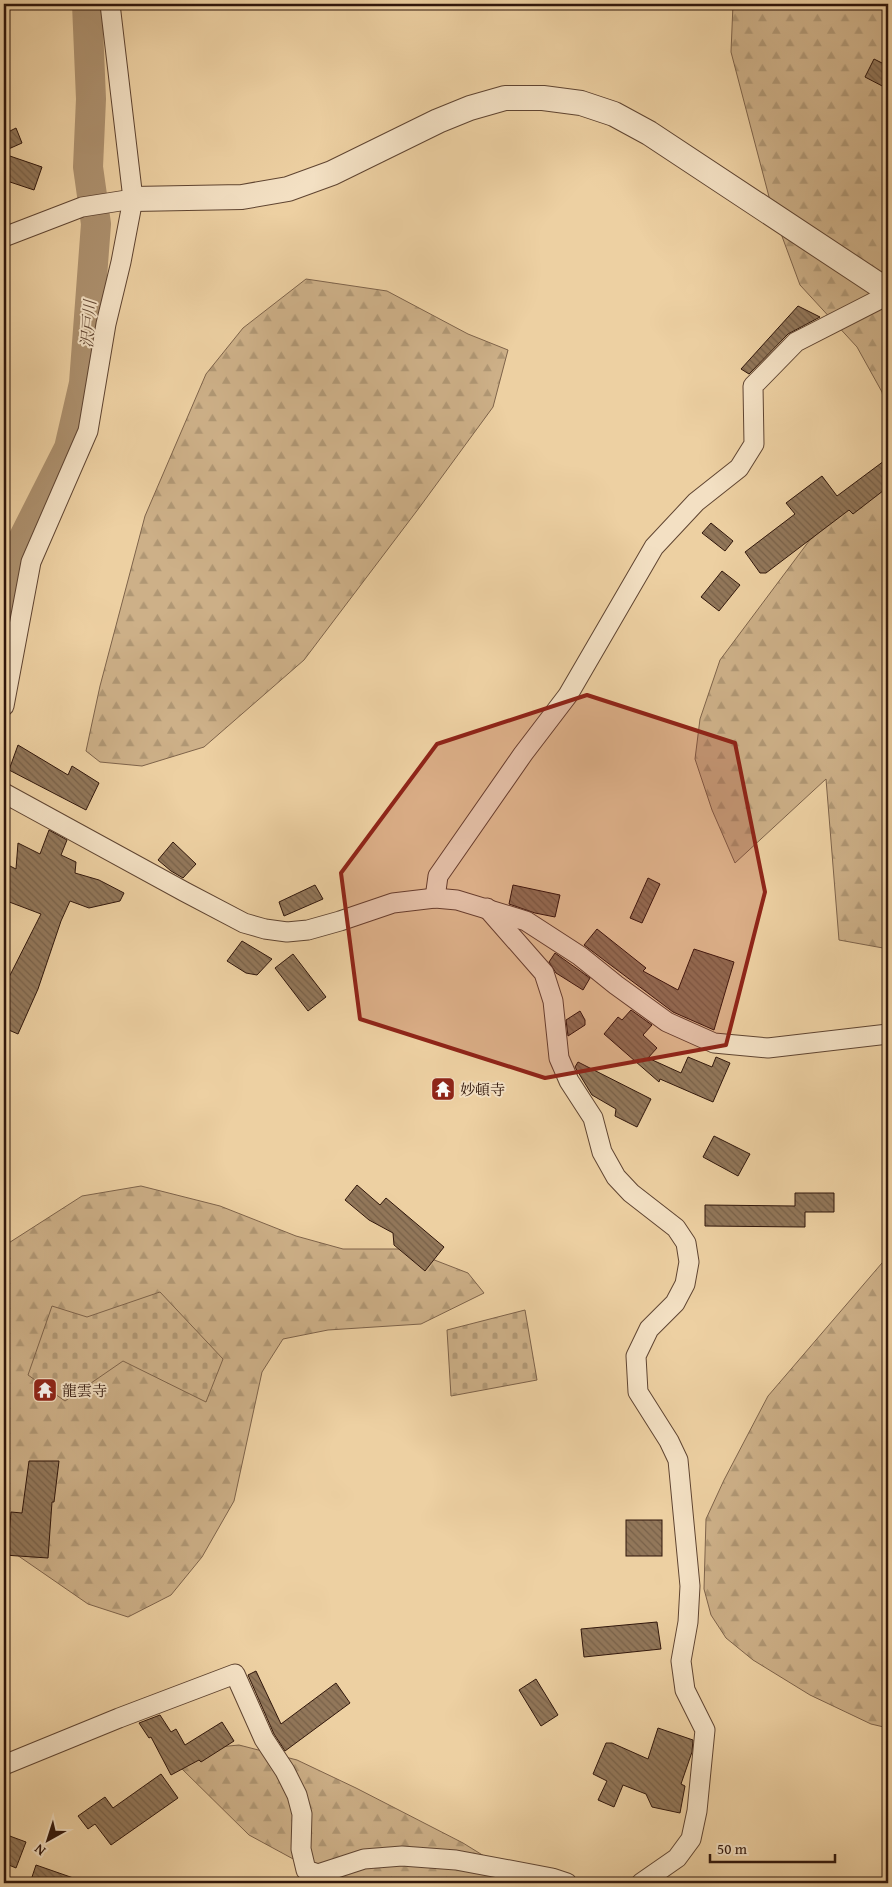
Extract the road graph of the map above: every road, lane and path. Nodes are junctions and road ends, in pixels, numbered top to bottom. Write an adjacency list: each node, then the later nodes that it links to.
1 (110, 4): 2 (street)
2 (124, 200): 3 (street); 4 (street); 6 (street)
3 (4, 237)
4 (888, 291)
5 (888, 296): 8 (street)
6 (4, 706)
7 (4, 793): 8 (street)
8 (435, 898): 9 (street)
9 (487, 908): 10 (street); 13 (street)
10 (888, 1034)
11 (4, 1765): 12 (street)
12 (567, 1883)
13 (642, 1883)

